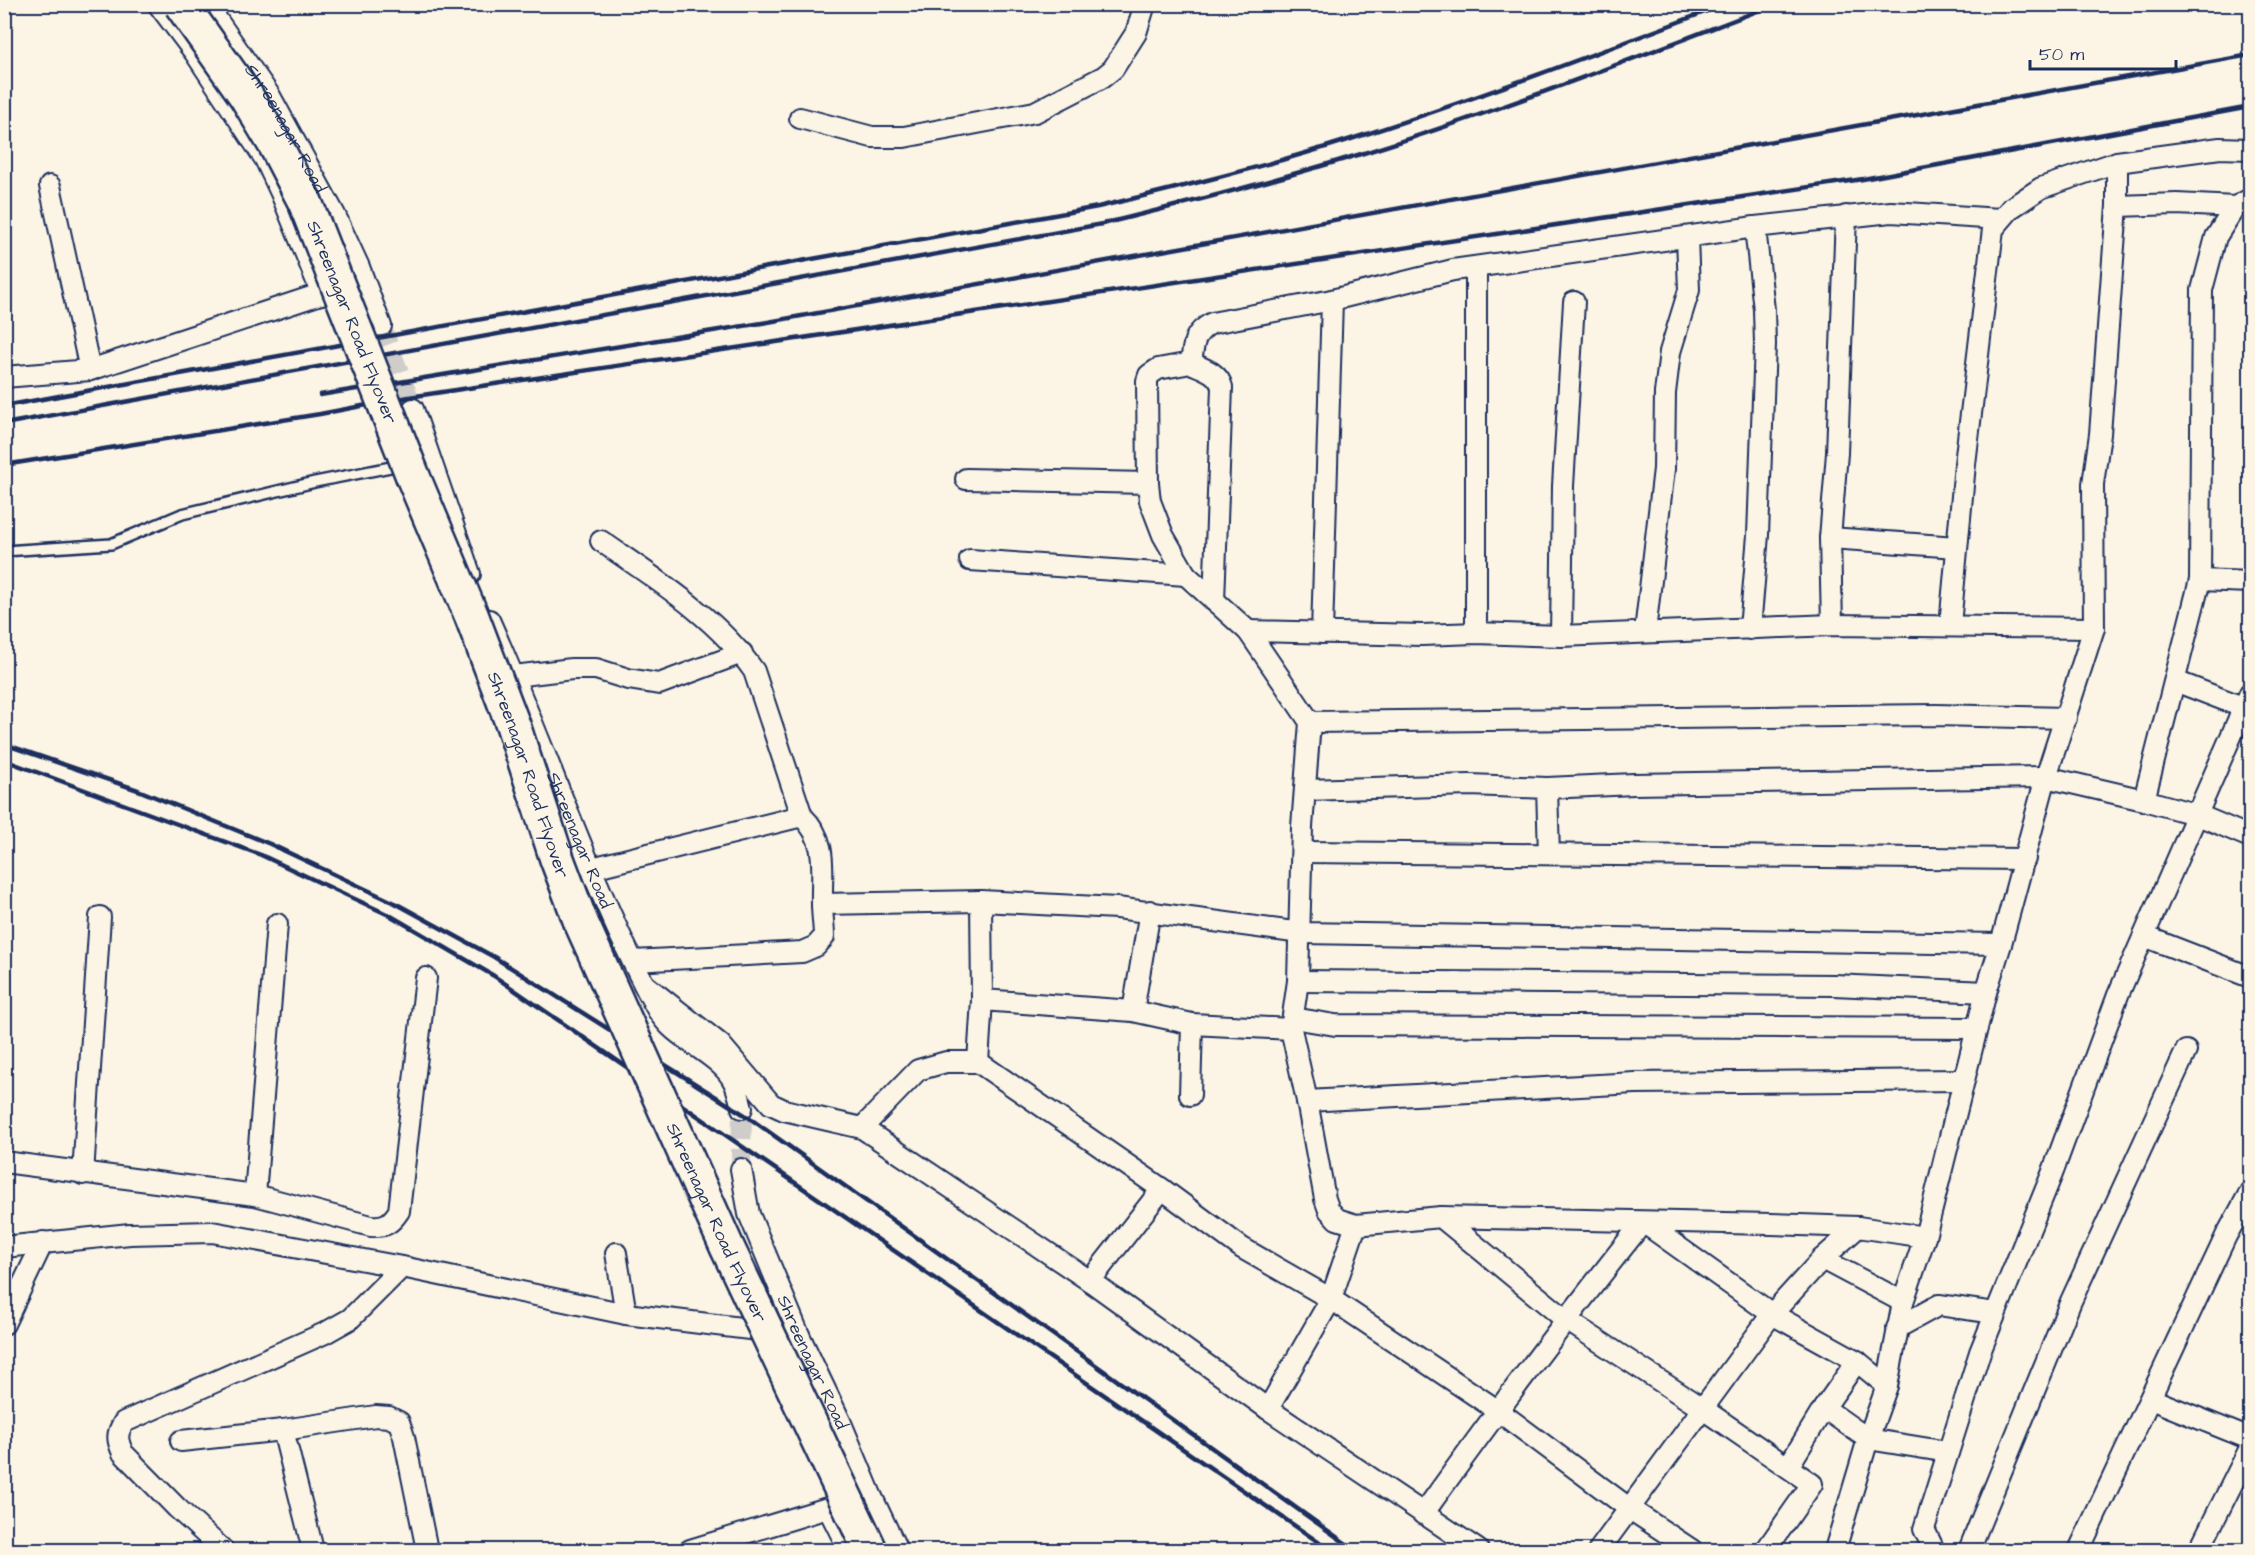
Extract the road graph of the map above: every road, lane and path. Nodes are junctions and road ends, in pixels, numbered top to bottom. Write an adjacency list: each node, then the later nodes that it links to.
1 (158, 4): 17 (street)
2 (181, 4): 138 (highway, Shreenagar Road Flyover, bridge)
3 (206, 4): 16 (street, Shreenagar Road)
4 (1145, 4): 5 (street)
5 (800, 118)
6 (2250, 149): 7 (street)
7 (2117, 162): 10 (street); 12 (street)
8 (50, 186): 22 (street)
9 (2243, 203): 10 (street); 34 (street)
10 (2117, 206): 39 (street)
11 (1846, 216): 12 (street); 13 (street); 28 (street)
12 (2001, 219): 30 (street)
13 (1755, 227): 14 (street); 40 (street)
14 (1687, 237): 15 (street); 42 (street)
15 (1476, 268): 18 (street); 44 (street)
16 (363, 280): 17 (street); 20 (street, Shreenagar Road)
17 (322, 294): 22 (street)
18 (1332, 300): 21 (street); 43 (street)
19 (1574, 302): 45 (street)
20 (381, 326)
21 (1191, 363): 27 (street); 36 (street)
22 (90, 370): 23 (street)
23 (4, 377)
24 (413, 409): 25 (street, Shreenagar Road)
25 (430, 459): 31 (lane); 47 (street, Shreenagar Road)
26 (966, 479): 27 (street)
27 (1148, 483): 33 (street)
28 (1830, 538): 30 (street); 37 (street)
29 (601, 541): 46 (street)
30 (1957, 547): 38 (street)
31 (4, 551)
32 (970, 560): 33 (street)
33 (1186, 575): 36 (street)
34 (2200, 580): 35 (street); 48 (street)
35 (2250, 582)
36 (1214, 601): 41 (street)
37 (1832, 625): 38 (street); 40 (street)
38 (1950, 625): 39 (street)
39 (2094, 628): 50 (street)
40 (1750, 629): 42 (street)
41 (1248, 632): 43 (street); 51 (street)
42 (1645, 632): 45 (street)
43 (1322, 633): 44 (street)
44 (1476, 633): 45 (street)
45 (1561, 636)
46 (742, 653): 47 (street); 57 (street)
47 (514, 676): 62 (street, Shreenagar Road)
48 (2175, 681): 49 (street); 55 (street)
49 (2248, 700): 56 (street)
50 (2066, 718): 51 (street); 52 (street)
51 (1310, 722): 54 (street)
52 (2046, 777): 53 (street); 55 (street); 61 (street)
53 (1547, 788): 54 (street); 60 (street)
54 (1306, 790): 59 (street)
55 (2144, 800): 56 (street)
56 (2198, 815): 58 (street); 69 (street)
57 (802, 816): 62 (street); 64 (street)
58 (2250, 837)
59 (1302, 852): 60 (street); 68 (street)
60 (1549, 854): 61 (street)
61 (2025, 859): 70 (street)
62 (592, 868): 71 (street, Shreenagar Road)
63 (981, 901): 64 (street); 65 (street); 77 (street)
64 (822, 904): 71 (street)
65 (1150, 911): 68 (street); 78 (street)
66 (100, 917): 91 (street)
67 (277, 924): 94 (street)
68 (1301, 933): 70 (street); 74 (street)
69 (2144, 936): 72 (street); 108 (street)
70 (2001, 944): 76 (street)
71 (633, 961): 75 (street, Shreenagar Road)
72 (2250, 977)
73 (426, 978): 94 (street)
74 (1298, 981): 76 (street); 80 (street)
75 (645, 985): 87 (street, Shreenagar Road); 88 (street)
76 (1986, 992): 81 (street)
77 (982, 1000): 78 (street); 83 (street)
78 (1133, 1011): 79 (street)
79 (1192, 1024): 80 (street); 85 (street)
80 (1292, 1024): 81 (street); 86 (street)
81 (1977, 1028): 84 (street)
82 (2186, 1051): 146 (street)
83 (978, 1062): 88 (street); 92 (street)
84 (1964, 1080): 86 (street); 99 (street)
85 (1190, 1095)
86 (1307, 1101): 97 (street)
87 (742, 1108)
88 (862, 1128): 105 (street)
89 (4, 1162): 91 (street)
90 (741, 1169): 114 (street, Shreenagar Road)
91 (83, 1174): 94 (street)
92 (1162, 1189): 105 (street); 106 (street)
93 (2250, 1192): 117 (street)
94 (255, 1196)
95 (1441, 1217): 96 (street); 97 (street); 111 (street)
96 (1643, 1222): 98 (street); 110 (street); 111 (street)
97 (1356, 1225): 106 (street)
98 (1858, 1227): 99 (street); 103 (street)
99 (1925, 1237): 107 (street)
100 (43, 1242): 101 (street); 104 (street); 112 (street)
101 (4, 1247)
102 (616, 1253): 109 (street)
103 (1822, 1259): 107 (street); 110 (street)
104 (402, 1267): 109 (street); 133 (street)
105 (1090, 1281): 119 (street)
106 (1331, 1299): 119 (street); 121 (street)
107 (1903, 1302): 113 (street)
108 (1995, 1313): 113 (street); 127 (street)
109 (626, 1314): 114 (street)
110 (1772, 1314): 115 (street); 120 (street)
111 (1565, 1319): 120 (street); 121 (street)
112 (4, 1324)
113 (1897, 1328): 116 (street)
114 (799, 1335): 129 (street, Shreenagar Road)
115 (1857, 1361): 116 (street); 118 (street)
116 (1887, 1386): 124 (street)
117 (2151, 1399): 123 (street); 147 (street)
118 (1824, 1408): 124 (street); 128 (street)
119 (1268, 1409): 132 (street)
120 (1703, 1409): 128 (street); 131 (street)
121 (1497, 1410): 131 (street); 132 (street)
122 (283, 1430): 125 (street); 134 (street); 135 (street)
123 (2250, 1438)
124 (1868, 1439): 127 (street); 144 (street)
125 (181, 1441)
126 (2250, 1448): 148 (street)
127 (1948, 1452): 145 (street)
128 (1788, 1467): 143 (street)
129 (871, 1495): 130 (street); 139 (street, Shreenagar Road)
130 (828, 1508): 136 (street); 137 (street)
131 (1630, 1509): 141 (street); 142 (street)
132 (1423, 1514): 140 (street)
133 (223, 1551)
134 (313, 1551)
135 (428, 1551)
136 (690, 1551)
137 (849, 1551)
138 (870, 1551)
139 (897, 1551)
140 (1478, 1551)
141 (1599, 1551)
142 (1692, 1551)
143 (1766, 1551)
144 (1835, 1551)
145 (1934, 1551)
146 (1969, 1551)
147 (2079, 1551)
148 (2199, 1551)

